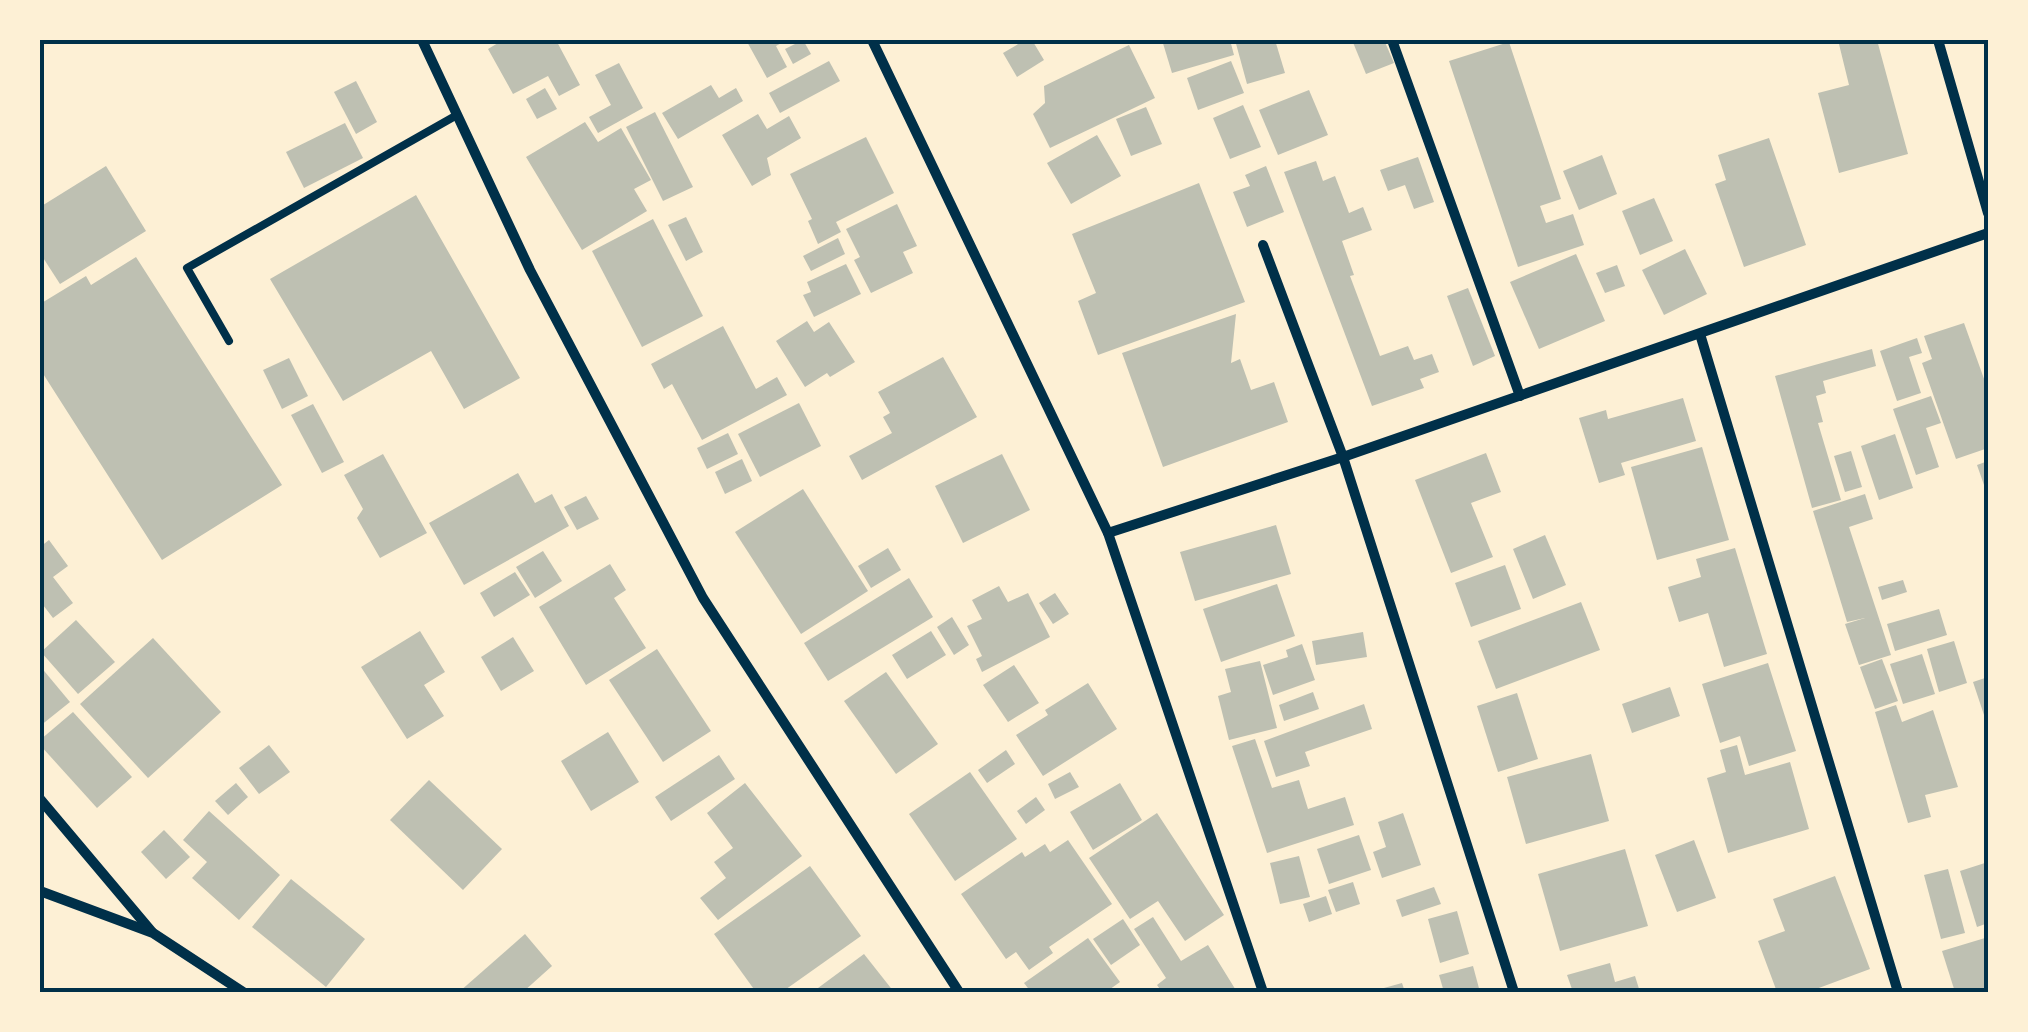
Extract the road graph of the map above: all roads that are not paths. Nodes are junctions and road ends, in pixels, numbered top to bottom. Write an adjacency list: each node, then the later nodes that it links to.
1 (422, 40): 5 (street)
2 (872, 40): 13 (street)
3 (1392, 40): 11 (street)
4 (1938, 40): 6 (street)
5 (457, 114): 10 (lane); 18 (street)
6 (1988, 213)
7 (1988, 233): 9 (street)
8 (1263, 245): 12 (street)
9 (1700, 334): 11 (street); 21 (street)
10 (229, 341)
11 (1520, 396): 12 (street)
12 (1344, 457): 13 (street); 20 (street)
13 (1108, 533): 19 (street)
14 (40, 798): 16 (street)
15 (40, 892): 16 (street)
16 (154, 933): 17 (street)
17 (243, 992)
18 (958, 992)
19 (1263, 992)
20 (1514, 992)
21 (1898, 992)

